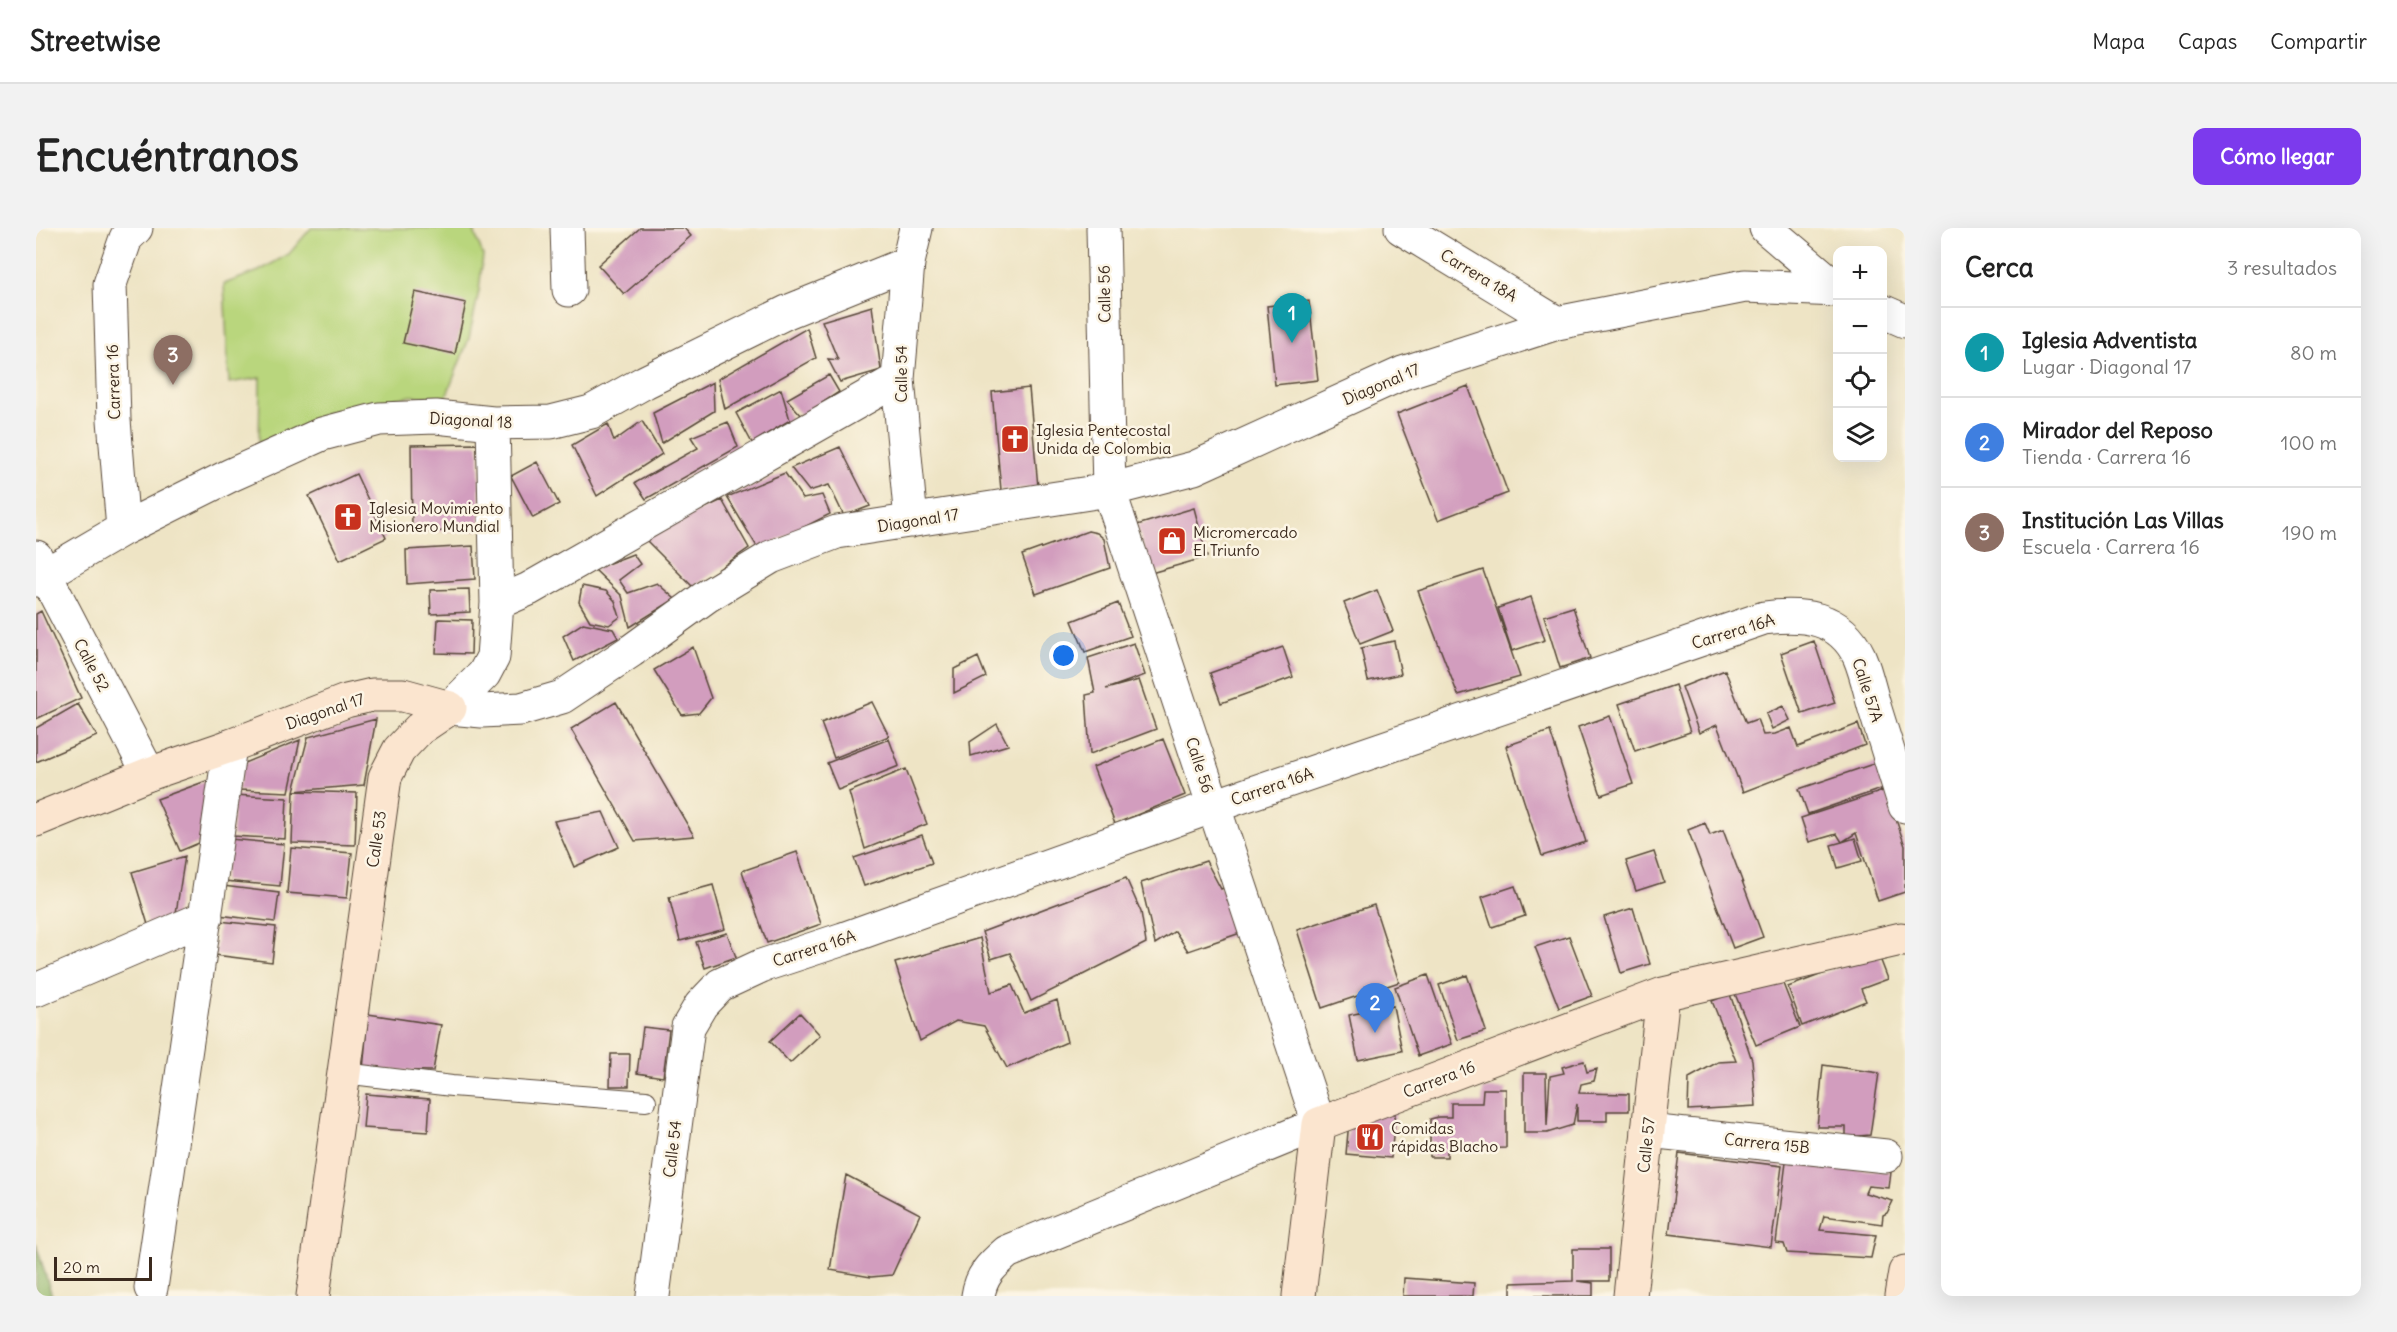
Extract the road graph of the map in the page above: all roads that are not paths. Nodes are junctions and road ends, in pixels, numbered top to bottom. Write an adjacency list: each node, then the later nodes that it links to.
1 (567, 228): 10 (street)
2 (916, 228): 7 (street, Calle 54)
3 (1103, 228): 16 (street, Calle 56)
4 (1401, 228): 13 (street, Carrera 18A)
5 (1766, 228): 8 (street)
6 (131, 233): 18 (street, Carrera 16)
7 (908, 263): 14 (street, Calle 54); 15 (street, Diagonal 18)
8 (1833, 285)
9 (1833, 289): 13 (street, Diagonal 17)
10 (569, 290)
11 (1887, 313): 12 (street)
12 (1905, 321)
13 (1557, 323): 16 (street, Diagonal 17)
14 (898, 379): 17 (street, Calle 54); 20 (street)
15 (493, 423): 18 (street, Diagonal 18); 20 (street, Calle 53)
16 (1109, 490): 17 (street, Diagonal 17); 25 (street, Calle 56)
17 (911, 521): 22 (street, Diagonal 17)
18 (123, 529): 19 (street, Diagonal 18)
19 (39, 571): 24 (street, Calle 52)
20 (497, 603): 22 (street, Calle 53)
21 (1823, 621): 25 (street, Carrera 16A); 26 (street, Calle 57A)
22 (450, 708): 23 (street, Diagonal 17); 33 (street, Calle 53)
23 (230, 746): 24 (street, Diagonal 17); 28 (street)
24 (149, 774): 27 (street, Diagonal 17)
25 (1214, 806): 32 (street, Carrera 16A); 35 (street, Calle 56)
26 (1905, 806)
27 (36, 820)
28 (206, 917): 30 (street); 40 (street)
29 (1905, 940): 31 (street, Carrera 16)
30 (36, 990)
31 (1663, 994): 35 (street, Carrera 16); 36 (street, Calle 57)
32 (700, 1005): 42 (street, Calle 54)
33 (344, 1074): 34 (lane); 41 (street, Calle 53)
34 (646, 1101)
35 (1319, 1124): 39 (street, Carrera 16); 43 (street, Calle 56)
36 (1648, 1131): 37 (street, Carrera 15B); 44 (street, Calle 57)
37 (1886, 1156)
38 (1905, 1272): 45 (street)
39 (984, 1281)
40 (151, 1288)
41 (313, 1296)
42 (653, 1296)
43 (1299, 1296)
44 (1630, 1296)
45 (1901, 1296)

